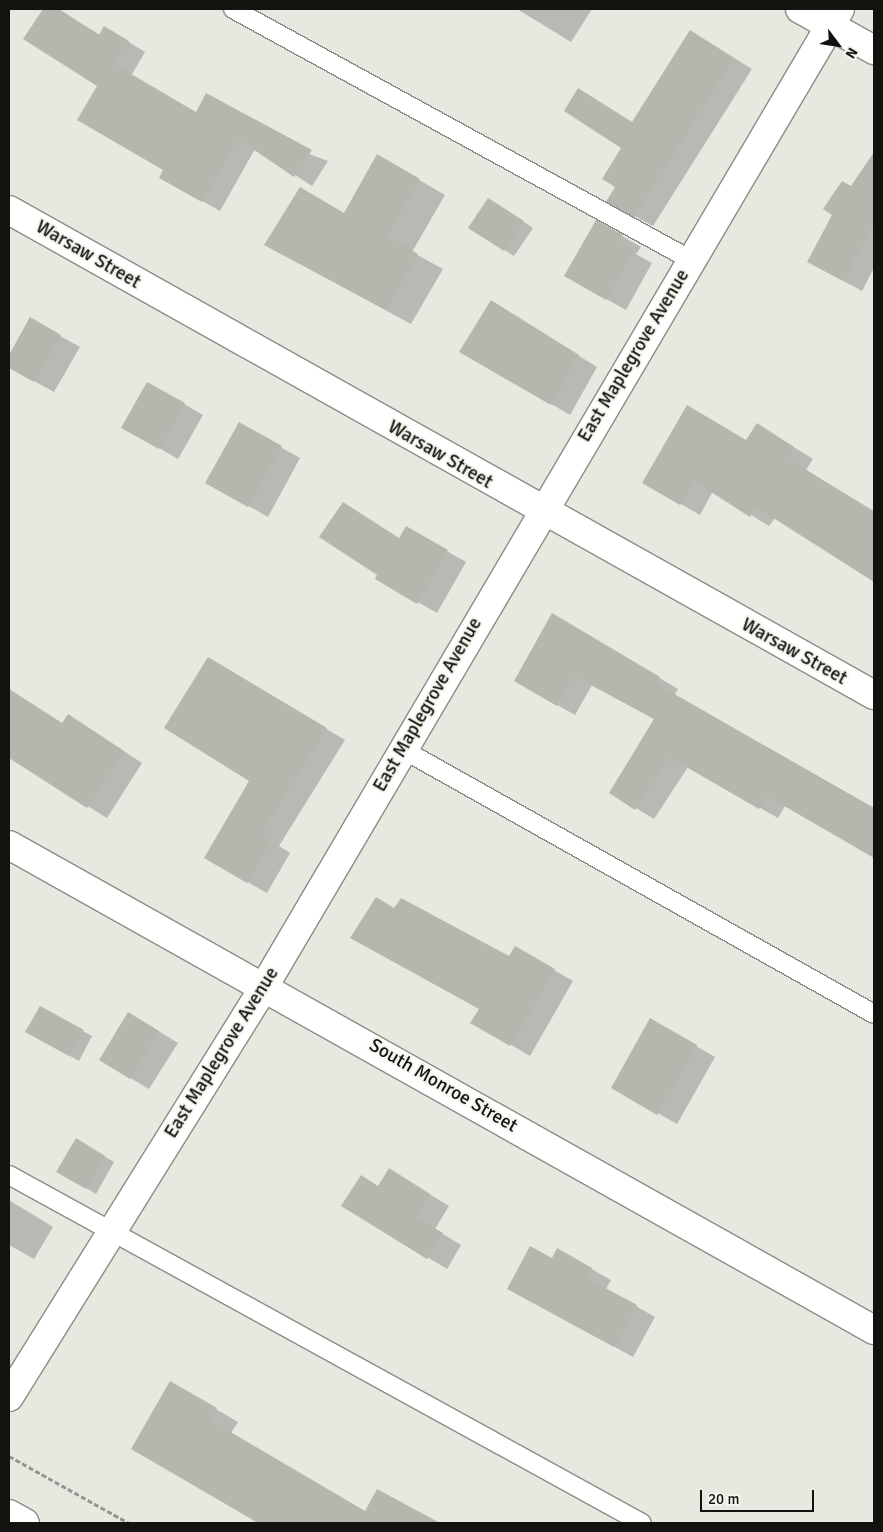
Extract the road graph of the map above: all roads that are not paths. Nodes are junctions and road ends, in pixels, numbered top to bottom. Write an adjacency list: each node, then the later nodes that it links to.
1 (233, 9): 6 (lane)
2 (800, 9): 3 (street)
3 (835, 17): 4 (street); 6 (street, East Maplegrove Avenue)
4 (874, 50)
5 (9, 210): 7 (street, Warsaw Street)
6 (691, 260): 7 (street, East Maplegrove Avenue)
7 (541, 512): 8 (street, Warsaw Street); 9 (street, East Maplegrove Avenue)
8 (874, 696)
9 (402, 749): 11 (street, East Maplegrove Avenue); 12 (lane)
10 (9, 846): 11 (street, South Monroe Street)
11 (265, 985): 14 (street, East Maplegrove Avenue); 15 (street, South Monroe Street)
12 (874, 1014)
13 (9, 1174): 14 (lane)
14 (112, 1230): 16 (street, East Maplegrove Avenue); 19 (lane)
15 (874, 1330)
16 (9, 1397)
17 (9, 1514): 18 (street)
18 (26, 1523)
19 (642, 1523)

